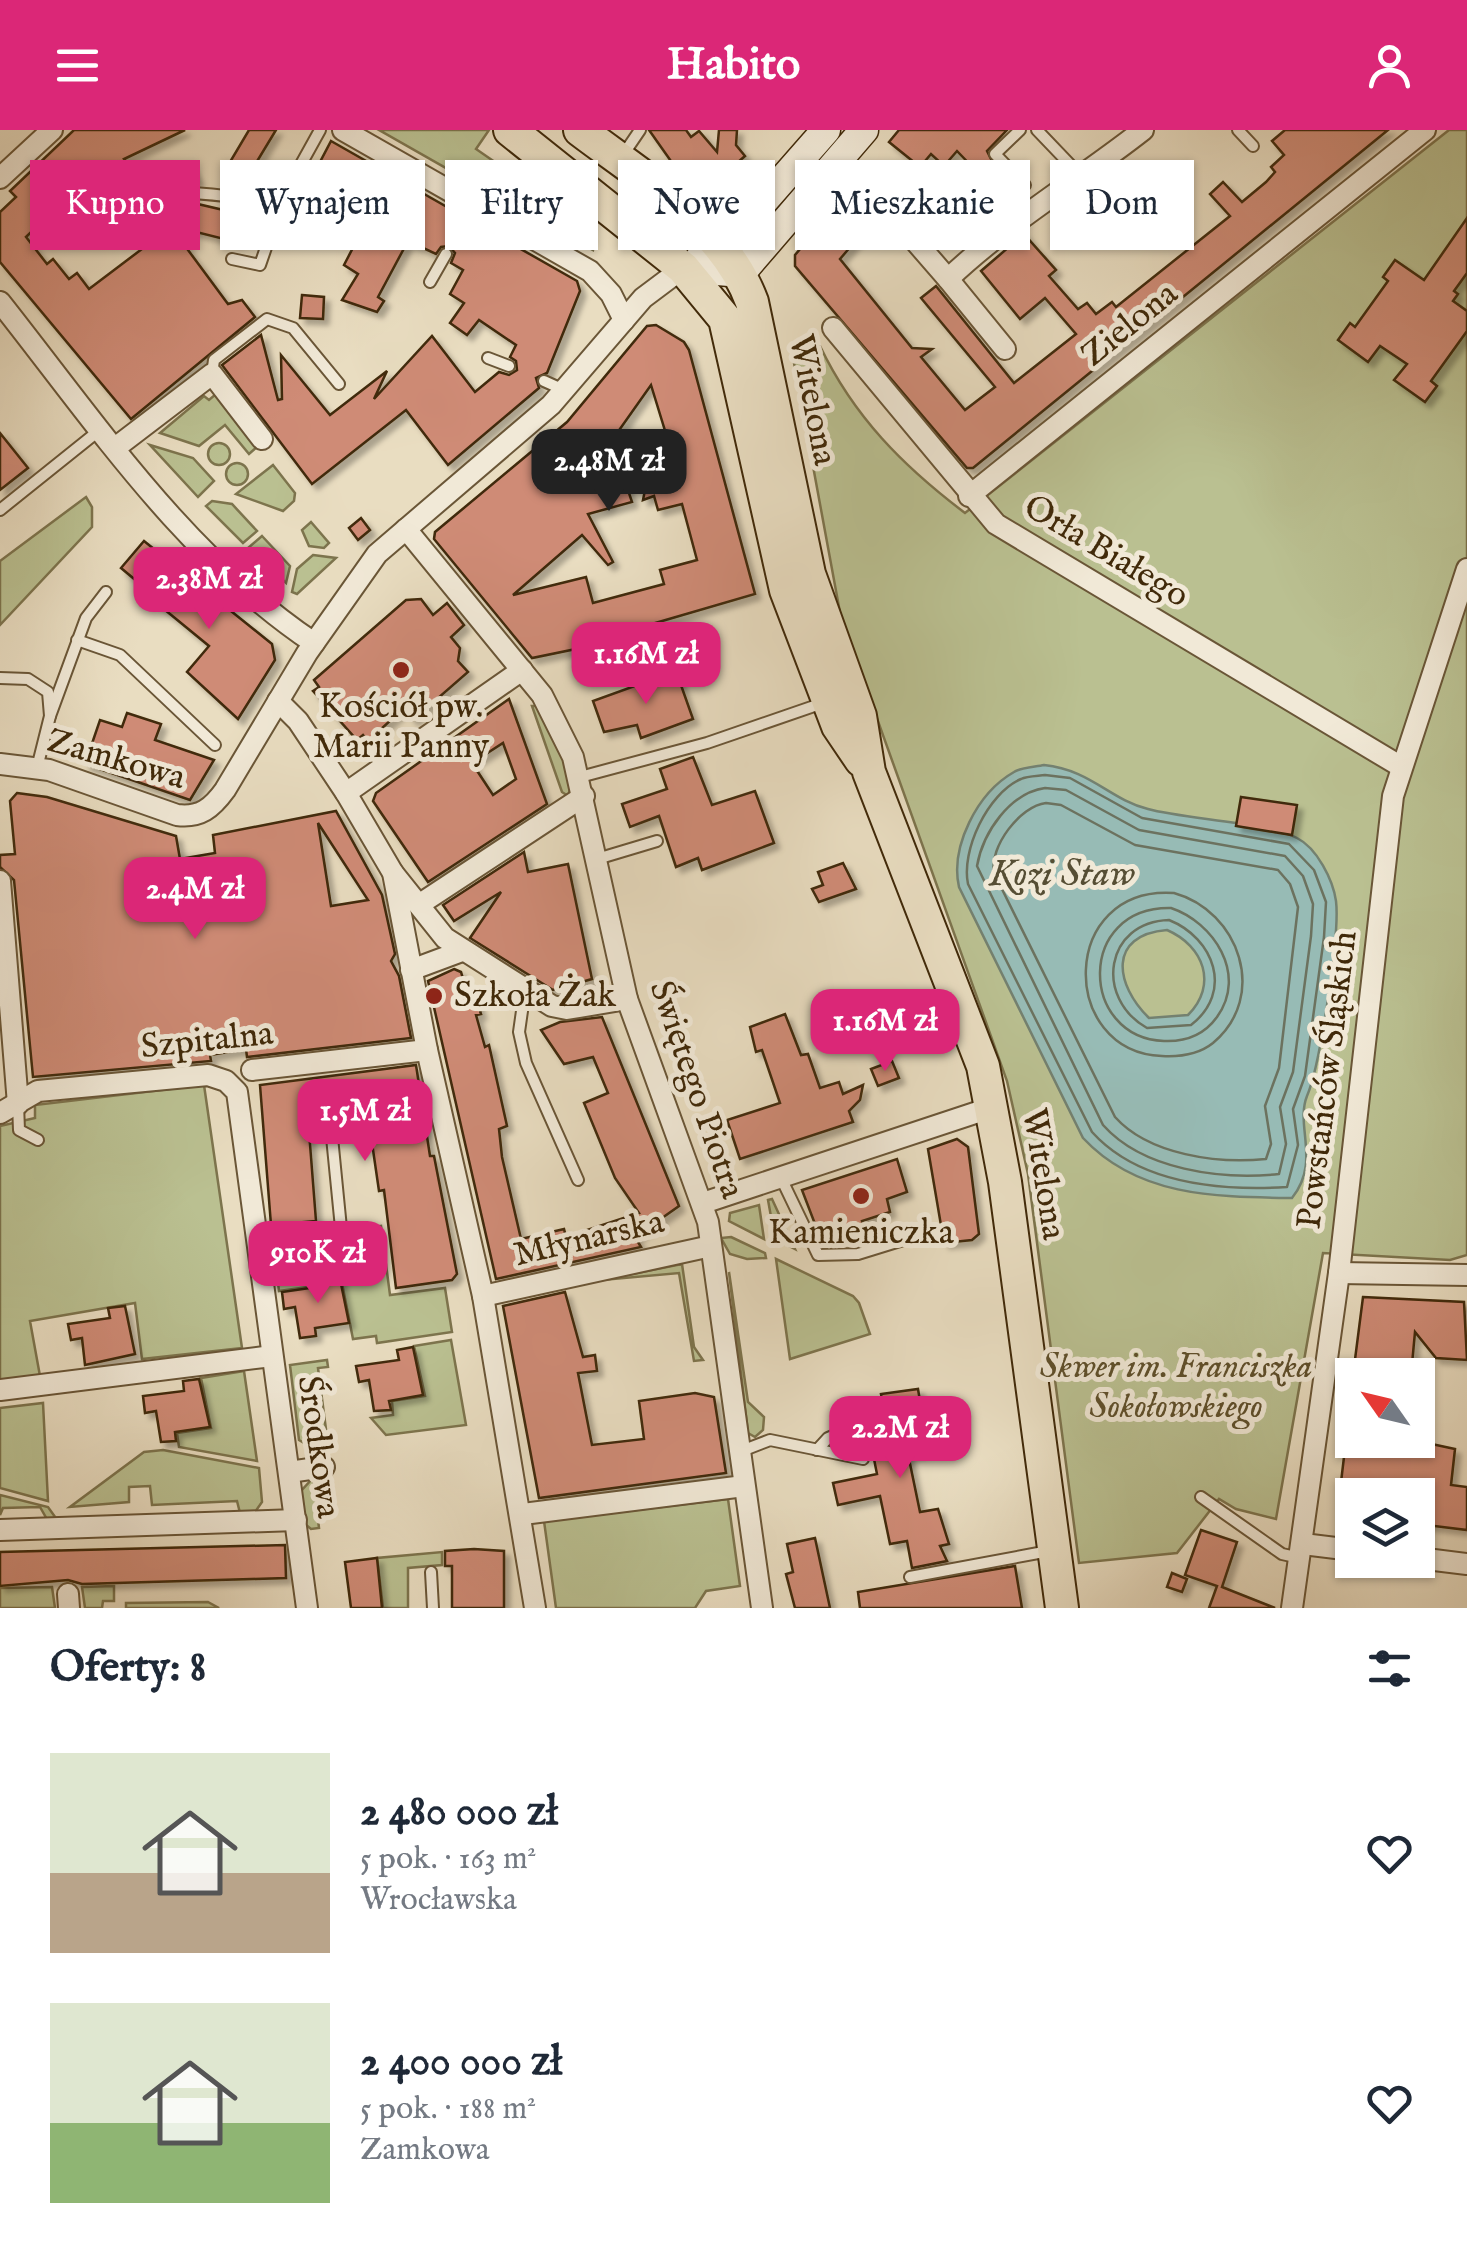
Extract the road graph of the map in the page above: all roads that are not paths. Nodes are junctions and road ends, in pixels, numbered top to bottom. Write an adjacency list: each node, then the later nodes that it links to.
1 (52, 130): 20 (street)
2 (320, 130): 15 (lane)
3 (344, 130): 34 (street)
4 (510, 130): 29 (main road)
5 (580, 130): 16 (main road)
6 (640, 130): 16 (lane)
7 (826, 130): 21 (street)
8 (864, 130): 30 (street)
9 (1020, 130): 17 (lane)
10 (1038, 130): 18 (lane)
11 (1143, 130): 19 (street)
12 (1238, 130): 14 (lane)
13 (1425, 130): 46 (street, Zielona)
14 (1253, 146)
15 (304, 160)
16 (620, 160)
17 (1002, 160)
18 (1070, 160)
19 (1103, 160)
20 (0, 178)
21 (775, 189)
22 (1050, 197): 31 (street)
23 (265, 250): 28 (lane)
24 (710, 250): 29 (street)
25 (724, 250): 30 (main road)
26 (923, 250): 31 (street)
27 (446, 254): 32 (lane)
28 (232, 259)
29 (683, 268): 30 (street); 34 (street); 56 (main road, Witelona)
30 (742, 273): 62 (main road, Witelona)
31 (948, 279): 36 (street)
32 (430, 282)
33 (0, 302): 43 (street)
34 (624, 320): 42 (street)
35 (833, 328): 46 (street, Orła Białego)
36 (1005, 350)
37 (488, 358): 38 (lane)
38 (509, 366)
39 (212, 374): 41 (lane); 44 (street); 45 (street)
40 (544, 381): 42 (lane)
41 (339, 384)
42 (564, 391): 48 (street)
43 (100, 430): 45 (street); 47 (lane)
44 (262, 439)
45 (115, 448): 52 (street)
46 (969, 496): 60 (street, Orła Białego)
47 (0, 510)
48 (406, 528): 52 (street); 53 (street, Świętego Piotra)
49 (1467, 569): 60 (street, Powstańców Śląskich)
50 (106, 592): 51 (lane)
51 (77, 640): 57 (lane); 58 (lane)
52 (314, 642): 55 (street)
53 (522, 670): 63 (street, Świętego Piotra); 64 (street)
54 (0, 678): 57 (lane)
55 (278, 701): 61 (street, Zamkowa); 64 (street)
56 (829, 702): 62 (main road, Witelona); 63 (lane)
57 (50, 716): 61 (lane)
58 (215, 745)
59 (0, 764): 61 (street, Zamkowa)
60 (1400, 766): 87 (street, Powstańców Śląskich)
61 (37, 768)
62 (870, 772): 77 (main road, Witelona)
63 (582, 786): 66 (street, Świętego Piotra); 69 (street)
64 (346, 793): 67 (street)
65 (657, 840): 66 (lane)
66 (597, 859): 73 (street, Świętego Piotra)
67 (393, 873): 69 (street); 71 (street)
68 (0, 881): 78 (street)
69 (420, 904): 70 (street)
70 (462, 950): 71 (street); 72 (street)
71 (411, 970): 74 (street)
72 (519, 987): 73 (street); 82 (lane)
73 (627, 1000): 83 (street, Świętego Piotra)
74 (427, 1050): 75 (street, Szpitalna); 89 (street)
75 (252, 1070): 76 (lane, Szpitalna)
76 (208, 1075): 78 (street, Szpitalna); 84 (street, Środkowa)
77 (993, 1106): 81 (street, Młynarska); 103 (main road, Witelona)
78 (9, 1108): 80 (lane)
79 (330, 1117): 84 (lane)
80 (38, 1140)
81 (781, 1178): 83 (street, Młynarska); 85 (lane)
82 (578, 1180)
83 (703, 1203): 86 (street, Świętego Piotra)
84 (257, 1235): 90 (street, Środkowa)
85 (912, 1237)
86 (711, 1246): 89 (street, Młynarska); 94 (street, Świętego Piotra)
87 (1338, 1273): 88 (street); 105 (street, Powstańców Śląskich)
88 (1467, 1275)
89 (483, 1296): 100 (street)
90 (272, 1356): 91 (street); 97 (street, Środkowa)
91 (0, 1390)
92 (862, 1422): 93 (lane)
93 (817, 1450): 94 (lane); 95 (lane)
94 (739, 1452): 98 (street, Świętego Piotra)
95 (863, 1459)
96 (324, 1466): 97 (street)
97 (289, 1472): 101 (street, Środkowa)
98 (744, 1486): 100 (street); 113 (street, Świętego Piotra)
99 (1201, 1496): 105 (lane)
100 (522, 1514): 112 (street)
101 (296, 1520): 102 (street); 110 (street, Środkowa)
102 (0, 1530)
103 (1054, 1550): 109 (lane); 114 (main road, Witelona)
104 (1335, 1550): 105 (street)
105 (1302, 1551): 115 (street, Powstańców Śląskich)
106 (1435, 1560): 107 (street)
107 (1467, 1564)
108 (431, 1572): 111 (lane)
109 (910, 1577)
110 (307, 1608)
111 (433, 1608)
112 (536, 1608)
113 (762, 1608)
114 (1062, 1608)
115 (1292, 1608)

